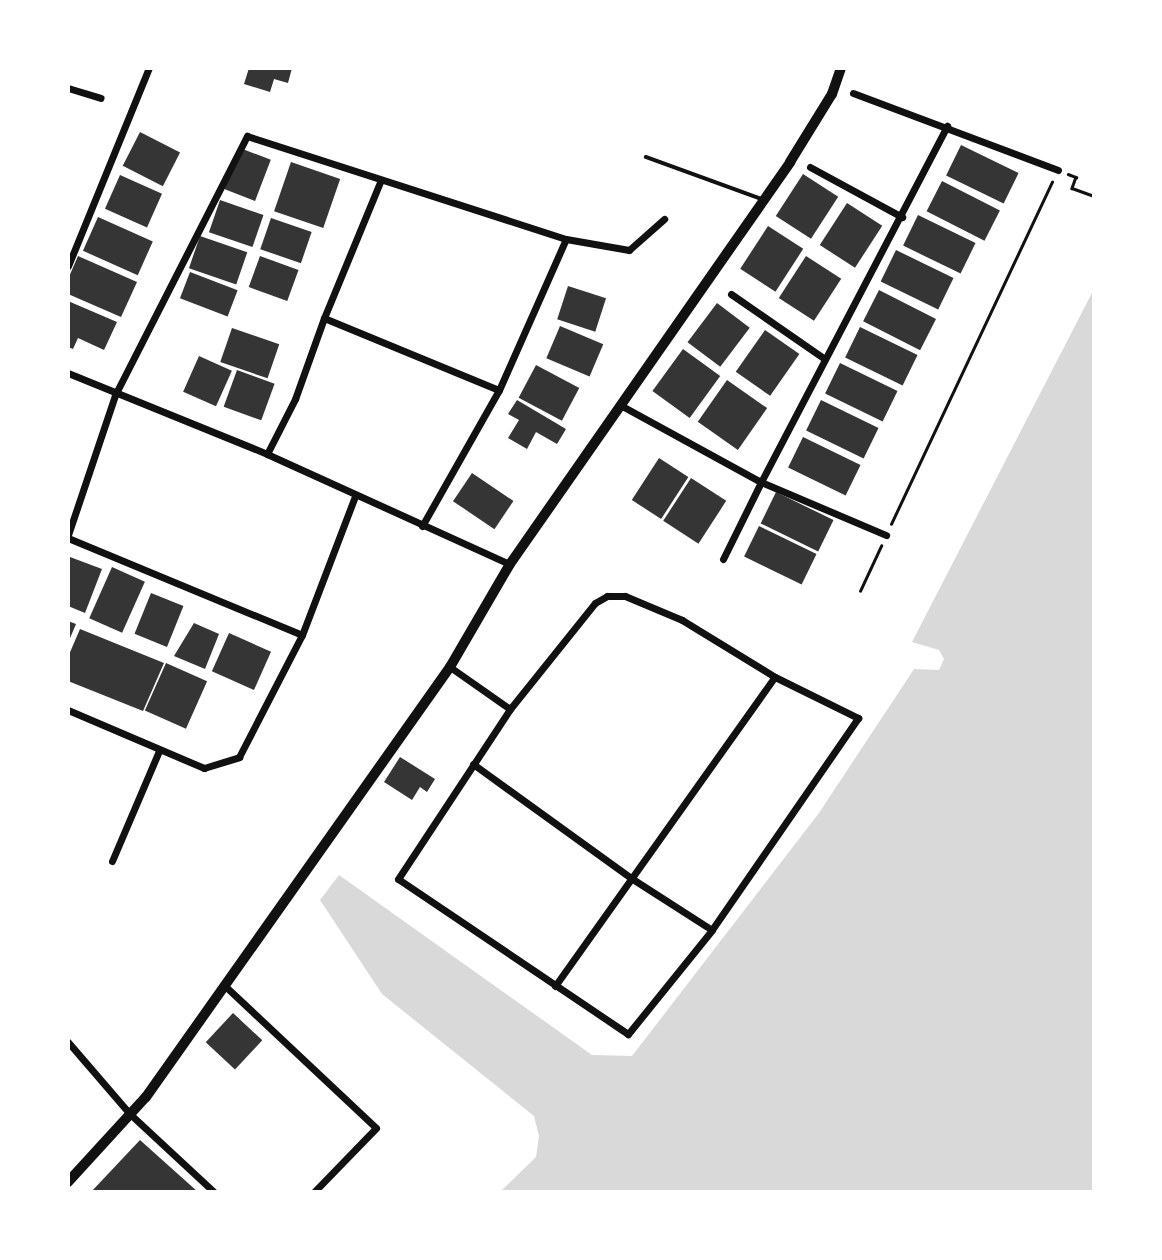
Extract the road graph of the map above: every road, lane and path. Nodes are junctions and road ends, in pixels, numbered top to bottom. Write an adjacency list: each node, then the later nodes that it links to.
1 (149, 68): 16 (street)
2 (841, 68): 12 (main road)
3 (68, 88): 5 (street)
4 (853, 93): 6 (street)
5 (101, 98)
6 (947, 126): 9 (street); 13 (street)
7 (646, 157): 12 (lane)
8 (810, 167): 13 (street)
9 (1058, 170): 11 (path); 28 (path)
10 (381, 180): 15 (street); 18 (street); 22 (street)
11 (1094, 196)
12 (764, 200): 23 (main road)
13 (902, 217): 19 (street)
14 (664, 219): 15 (street)
15 (566, 239): 21 (street)
16 (68, 266)
17 (731, 294): 19 (street)
18 (324, 318): 21 (street); 24 (street)
19 (825, 359): 25 (street)
20 (68, 373): 22 (street)
21 (499, 390): 27 (street)
22 (116, 395): 24 (street); 29 (street)
23 (622, 406): 25 (street); 31 (main road)
24 (267, 454): 26 (street)
25 (761, 482): 28 (street); 30 (street)
26 (355, 496): 27 (street); 33 (street)
27 (422, 526): 31 (street)
28 (887, 535): 32 (path)
29 (68, 536): 33 (street)
30 (723, 559)
31 (510, 564): 34 (main road)
32 (860, 591)
33 (302, 635): 38 (street)
34 (450, 667): 36 (street); 43 (main road)
35 (775, 677): 36 (street); 41 (street); 42 (street)
36 (510, 709): 39 (street)
37 (68, 710): 38 (street)
38 (159, 751): 40 (street)
39 (473, 764): 41 (street); 44 (street)
40 (112, 861)
41 (631, 878): 42 (street); 44 (street)
42 (712, 930): 44 (street)
43 (225, 986): 46 (main road); 49 (street)
44 (555, 986)
45 (68, 1042): 46 (street)
46 (130, 1114): 47 (main road); 48 (street)
47 (68, 1182)
48 (214, 1192)
49 (314, 1192)

